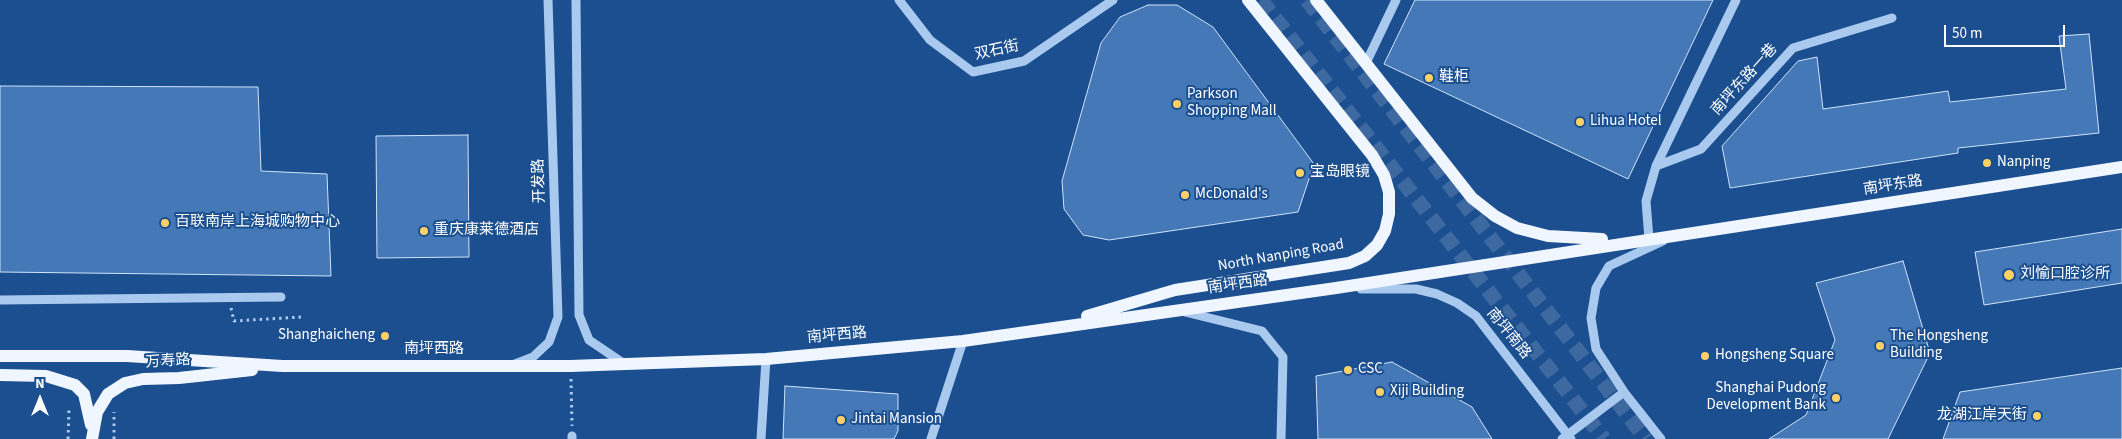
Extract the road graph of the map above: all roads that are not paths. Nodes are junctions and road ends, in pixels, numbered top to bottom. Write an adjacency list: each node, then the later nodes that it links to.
1 (548, 0): 25 (street, 开发路)
2 (576, 0): 23 (street)
3 (899, 0): 4 (street, 双石街)
4 (1114, 0)
5 (1248, 0): 19 (main road, North Nanping Road)
6 (1316, 0): 10 (main road)
7 (1396, 0): 10 (street)
8 (1736, 0): 11 (street)
9 (1892, 18): 11 (street, 南坪东路一巷)
10 (1366, 63): 14 (main road)
11 (1656, 166): 14 (street)
12 (2122, 167): 13 (main road, 南坪东路)
13 (1670, 238): 14 (main road, 南坪西路); 27 (street)
14 (1649, 239): 15 (main road, 南坪西路)
15 (1336, 288): 18 (main road, 南坪西路); 29 (street, 南坪南路)
16 (281, 297): 17 (street)
17 (0, 300)
18 (1177, 310): 19 (main road, 南坪西路); 32 (street)
19 (1047, 329): 20 (main road, 南坪西路)
20 (963, 340): 22 (main road, 南坪西路); 31 (street)
21 (0, 356): 24 (main road, 南坪西路)
22 (766, 359): 23 (main road, 南坪西路); 30 (street)
23 (626, 365): 25 (main road, 南坪西路)
24 (282, 366): 25 (main road, 南坪西路); 28 (main road, 万寿路)
25 (508, 366)
26 (0, 376): 28 (main road)
27 (1624, 392): 29 (street); 33 (street)
28 (92, 436)
29 (1567, 438)
30 (760, 439)
31 (931, 439)
32 (1281, 439)
33 (1661, 439)

